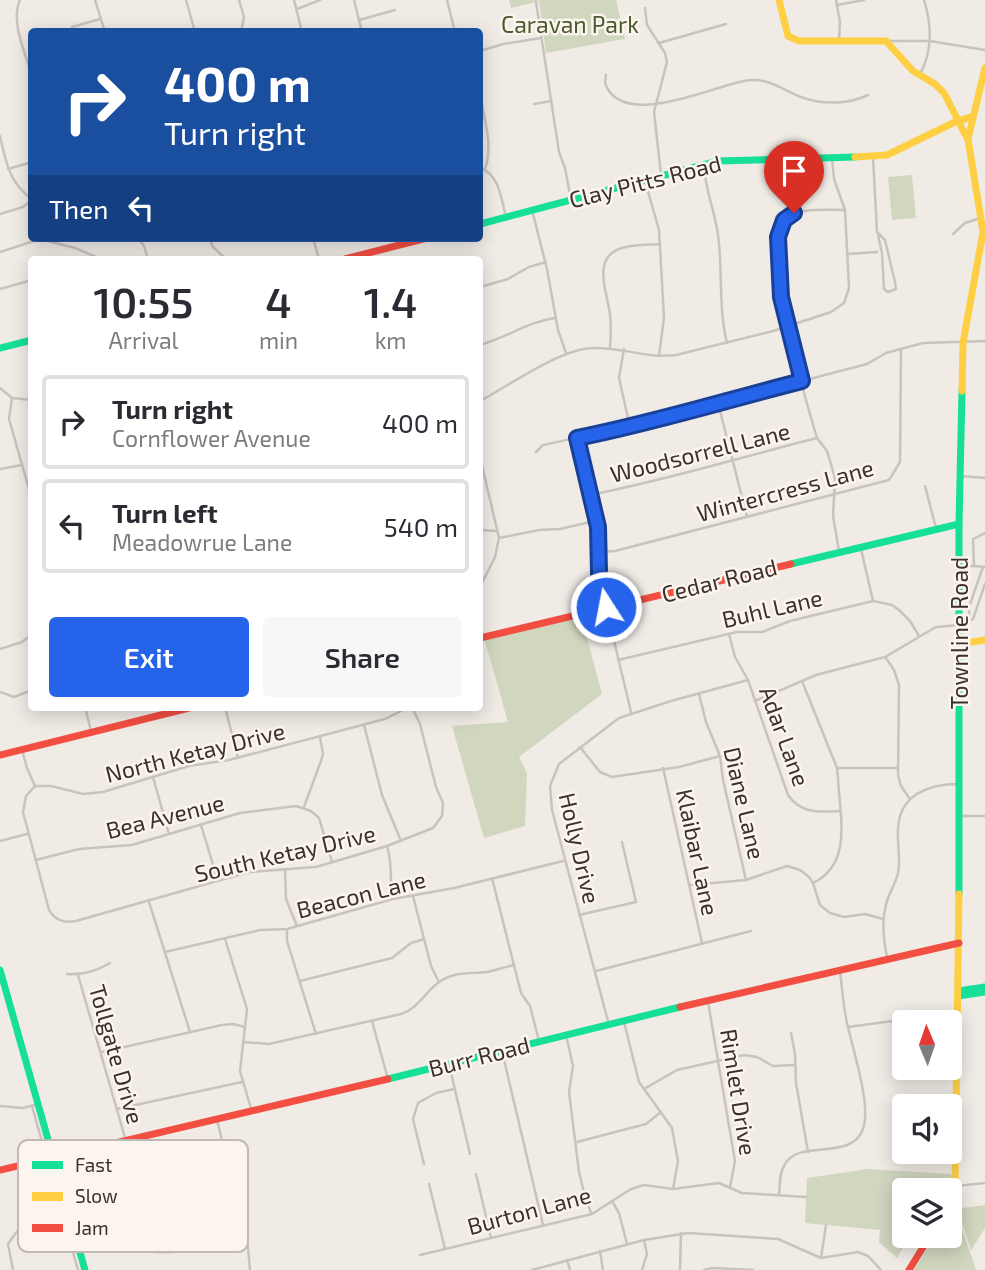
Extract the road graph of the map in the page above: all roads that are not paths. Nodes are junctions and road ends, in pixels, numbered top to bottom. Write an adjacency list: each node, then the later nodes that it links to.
1 (20, 0): 36 (street)
2 (95, 0): 19 (street)
3 (186, 0): 24 (street)
4 (239, 0): 25 (street)
5 (294, 0): 17 (street)
6 (320, 0): 17 (street)
7 (355, 0): 20 (street)
8 (453, 0): 13 (street)
9 (779, 0): 30 (street)
10 (836, 0): 15 (street)
11 (864, 0): 15 (street)
12 (924, 0): 32 (street)
13 (448, 1): 28 (street)
14 (536, 2): 29 (street)
15 (837, 5): 30 (street)
16 (645, 8): 33 (street)
17 (297, 9): 26 (street)
18 (395, 10): 20 (street)
19 (100, 19): 22 (street); 23 (street)
20 (359, 20): 27 (street)
21 (726, 24): 33 (street)
22 (72, 27)
23 (103, 28)
24 (192, 28)
25 (243, 28)
26 (301, 28)
27 (361, 28)
28 (454, 28)
29 (541, 38): 34 (street); 42 (street)
30 (839, 41): 31 (street)
31 (886, 41): 32 (street); 39 (street)
32 (930, 41): 35 (street); 39 (street)
33 (659, 43): 44 (street)
34 (483, 50)
35 (985, 50)
36 (28, 63)
37 (985, 68): 40 (street, Townline Road)
38 (606, 75): 44 (street)
39 (919, 76): 47 (street)
40 (984, 82): 46 (street, Townline Road)
41 (868, 96): 44 (street)
42 (551, 101): 43 (street); 59 (street)
43 (534, 104)
44 (655, 105): 56 (street)
45 (483, 116): 55 (street)
46 (972, 117): 47 (street, Clay Pitts Road); 49 (street, Townline Road)
47 (957, 121): 49 (street); 51 (street, Clay Pitts Road)
48 (0, 136): 54 (street)
49 (968, 139): 65 (street, Townline Road)
50 (832, 156): 51 (street, Clay Pitts Road); 53 (street, Clay Pitts Road); 62 (street)
51 (873, 157): 68 (street)
52 (28, 163): 54 (street)
53 (704, 164): 56 (street, Clay Pitts Road); 88 (street)
54 (8, 169): 58 (street)
55 (485, 169): 64 (street)
56 (661, 175): 57 (street, Clay Pitts Road)
57 (645, 180): 59 (street, Clay Pitts Road); 73 (street)
58 (28, 196)
59 (571, 200): 61 (street, Clay Pitts Road)
60 (28, 203): 63 (street)
61 (532, 210): 64 (street, Clay Pitts Road); 80 (street)
62 (845, 210): 76 (street); 85 (street)
63 (0, 215)
64 (506, 217): 66 (street, Clay Pitts Road)
65 (981, 218): 67 (street); 89 (street, Townline Road)
66 (483, 223)
67 (953, 234)
68 (878, 235): 68 (street)
69 (28, 242): 74 (street)
70 (58, 242): 77 (street)
71 (211, 242): 78 (street)
72 (407, 242): 79 (street)
73 (660, 244): 92 (street); 96 (street)
74 (0, 252)
75 (877, 253): 76 (street)
76 (847, 254): 85 (street)
77 (93, 256)
78 (223, 256)
79 (356, 256)
80 (546, 262): 82 (street); 84 (street)
81 (28, 282): 83 (street)
82 (483, 286)
83 (0, 289)
84 (555, 318): 90 (street); 95 (street)
85 (788, 326): 88 (street); 97 (street)
86 (28, 341): 91 (street)
87 (985, 341): 89 (street)
88 (727, 342): 96 (street)
89 (963, 343): 94 (street); 111 (street, Townline Road)
90 (483, 344)
91 (0, 348)
92 (610, 348): 93 (street); 95 (street)
93 (624, 349): 96 (street); 103 (street)
94 (901, 349): 97 (street); 116 (street, Wintercress Lane)
95 (566, 353): 100 (street)
96 (659, 356)
97 (802, 381): 102 (street); 105 (street)
98 (0, 387): 99 (street)
99 (12, 398): 101 (street); 108 (street)
100 (483, 399)
101 (28, 400)
102 (718, 402): 103 (street); 107 (street)
103 (630, 427): 104 (street)
104 (577, 438): 106 (street); 117 (street)
105 (817, 438): 107 (street, Woodsorrell Lane); 116 (street)
106 (536, 452)
107 (733, 460): 117 (street, Woodsorrell Lane); 118 (street)
108 (22, 465): 109 (street); 113 (street)
109 (0, 469)
110 (483, 475): 123 (street)
111 (960, 476): 112 (street); 120 (street, Townline Road)
112 (985, 478)
113 (26, 480): 115 (street)
114 (925, 486): 121 (street)
115 (28, 487)
116 (836, 494): 118 (street, Wintercress Lane); 127 (street)
117 (590, 495): 119 (street)
118 (747, 517): 128 (street, Wintercress Lane)
119 (597, 520): 125 (street); 128 (street)
120 (959, 524): 121 (street, Cedar Road); 129 (street, Townline Road)
121 (936, 528): 126 (street, Cedar Road)
122 (483, 530): 123 (street)
123 (497, 531): 125 (street)
124 (985, 533): 130 (street)
125 (499, 538): 132 (street)
126 (860, 546): 127 (street, Cedar Road); 134 (street)
127 (839, 551): 135 (street, Cedar Road)
128 (599, 552): 135 (street)
129 (959, 565): 130 (street); 136 (street, Townline Road)
130 (974, 565): 131 (street)
131 (984, 567): 133 (street)
132 (483, 581)
133 (985, 584)
134 (873, 601): 137 (street, Buhl Lane); 138 (street)
135 (606, 607): 139 (street, Cedar Road); 145 (street)
136 (959, 625): 138 (street); 142 (street, Townline Road)
137 (729, 634): 145 (street, Buhl Lane); 146 (street, Adar Lane)
138 (919, 636): 144 (street)
139 (483, 637)
140 (27, 638): 143 (street)
141 (985, 640): 142 (street)
142 (959, 644): 170 (street, Townline Road)
143 (0, 649)
144 (885, 657): 147 (street); 168 (street)
145 (618, 660): 157 (street)
146 (748, 680): 150 (street, Holly Drive); 151 (street, Adar Lane)
147 (802, 681): 151 (street); 167 (street)
148 (0, 692): 149 (street)
149 (28, 692)
150 (699, 694): 157 (street, Holly Drive); 164 (street, Diane Lane)
151 (755, 701): 174 (street, Adar Lane)
152 (86, 711): 159 (street)
153 (177, 711): 159 (street)
154 (226, 711): 165 (street)
155 (402, 711): 158 (street, North Ketay Drive)
156 (412, 711): 181 (street, South Ketay Drive)
157 (631, 713): 161 (street, Holly Drive)
158 (364, 725): 160 (street, North Ketay Drive); 181 (street)
159 (91, 732): 162 (street)
160 (320, 736): 165 (street, North Ketay Drive); 173 (street)
161 (580, 747): 166 (street); 185 (street, Holly Drive)
162 (22, 749): 163 (street); 171 (street)
163 (0, 755)
164 (720, 756): 166 (street); 189 (street, Diane Lane)
165 (238, 758): 169 (street, North Ketay Drive)
166 (663, 768): 192 (street, Klaibar Lane)
167 (837, 768): 168 (street); 174 (street)
168 (897, 768): 172 (street)
169 (153, 777): 171 (street, North Ketay Drive); 179 (street)
170 (959, 784): 172 (street); 175 (street, Townline Road)
171 (35, 786): 178 (street)
172 (910, 799): 197 (street)
173 (304, 807): 177 (street, Bea Avenue); 186 (street)
174 (839, 811): 191 (street)
175 (959, 816): 176 (street); 204 (street, Townline Road)
176 (985, 816)
177 (201, 825): 179 (street, Bea Avenue); 190 (street)
178 (28, 833): 180 (street); 184 (street)
179 (169, 834): 184 (street, Bea Avenue)
180 (0, 841)
181 (401, 841): 183 (street, South Ketay Drive)
182 (622, 842): 196 (street)
183 (387, 846): 186 (street, South Ketay Drive); 194 (street)
184 (36, 860): 195 (street, South Ketay Drive)
185 (564, 861): 188 (street, Beacon Lane); 196 (street, Holly Drive)
186 (332, 862): 187 (street, South Ketay Drive)
187 (285, 870): 190 (street, South Ketay Drive); 198 (street)
188 (492, 878): 193 (street, Beacon Lane); 208 (street)
189 (746, 880): 191 (street); 192 (street)
190 (218, 881): 195 (street, South Ketay Drive)
191 (813, 883): 197 (street)
192 (690, 885): 203 (street, Klaibar Lane)
193 (413, 896): 194 (street, Beacon Lane); 202 (street)
194 (393, 899): 198 (street, Beacon Lane)
195 (149, 902): 205 (street)
196 (579, 915): 211 (street, Holly Drive)
197 (884, 919): 206 (street)
198 (297, 926): 199 (street, Beacon Lane)
199 (288, 929): 201 (street, Beacon Lane); 214 (street)
200 (751, 931): 203 (street)
201 (225, 938): 205 (street, Beacon Lane); 223 (street)
202 (424, 939): 214 (street); 215 (street)
203 (702, 943): 211 (street)
204 (959, 943): 206 (street, Burr Road); 217 (street, Townline Road)
205 (165, 952): 225 (street)
206 (887, 959): 210 (street, Burr Road)
207 (110, 963): 213 (street)
208 (514, 965): 215 (street); 229 (street)
209 (0, 970): 241 (street)
210 (840, 970): 218 (street, Burr Road); 224 (street)
211 (596, 971): 222 (street, Holly Drive)
212 (67, 974): 213 (street)
213 (78, 975): 232 (street, Tollgate Drive)
214 (300, 981): 227 (street)
215 (439, 982): 219 (street)
216 (985, 990): 217 (street)
217 (958, 994): 240 (street, Townline Road)
218 (708, 1002): 221 (street, Burr Road); 233 (street, Rimlet Drive)
219 (372, 1021): 227 (street); 236 (street)
220 (892, 1021): 224 (street)
221 (624, 1022): 222 (street, Burr Road); 239 (street)
222 (609, 1025): 228 (street, Burr Road)
223 (245, 1027): 225 (street); 230 (street)
224 (848, 1027): 252 (street)
225 (190, 1032): 232 (street)
226 (791, 1033): 235 (street)
227 (316, 1034): 230 (street)
228 (566, 1035): 229 (street, Burr Road); 251 (street)
229 (539, 1041): 231 (street, Burr Road)
230 (243, 1042): 237 (street)
231 (502, 1051): 234 (street, Burr Road); 268 (street)
232 (101, 1052): 243 (street, Tollgate Drive)
233 (717, 1061): 235 (street); 239 (street); 261 (street, Rimlet Drive)
234 (449, 1063): 236 (street, Burr Road); 238 (street)
235 (795, 1065): 252 (street)
236 (388, 1079): 244 (street, Burr Road)
237 (242, 1082): 243 (street); 244 (street)
238 (454, 1089): 253 (street); 254 (street)
239 (643, 1089): 245 (street)
240 (957, 1094)
241 (35, 1105): 242 (street); 247 (street)
242 (0, 1106)
243 (117, 1109): 248 (street, Tollgate Drive)
244 (252, 1112): 246 (street, Burr Road)
245 (661, 1112): 251 (street); 262 (street)
246 (217, 1120): 249 (street, Burr Road); 250 (street)
247 (45, 1140)
248 (126, 1140)
249 (130, 1140)
250 (222, 1140)
251 (577, 1142): 266 (street)
252 (808, 1152): 263 (street)
253 (470, 1154)
254 (424, 1164)
255 (18, 1166): 256 (street, Burr Road)
256 (0, 1170)
257 (476, 1174): 271 (street)
258 (985, 1183): 260 (street)
259 (429, 1184): 276 (street)
260 (962, 1185)
261 (730, 1187): 262 (street, Burton Lane); 263 (street, Burton Lane)
262 (673, 1189): 265 (street, Burton Lane)
263 (779, 1195): 264 (street, Burton Lane)
264 (806, 1197)
265 (612, 1201): 266 (street, Burton Lane); 273 (street)
266 (592, 1214): 268 (street, Burton Lane)
267 (826, 1225): 283 (street)
268 (543, 1226): 271 (street, Burton Lane)
269 (18, 1232): 287 (street)
270 (681, 1233): 272 (street); 283 (street); 295 (street)
271 (491, 1238): 276 (street, Burton Lane)
272 (644, 1240): 273 (street); 294 (street)
273 (627, 1244): 277 (street)
274 (248, 1248): 290 (street)
275 (923, 1248): 298 (street)
276 (445, 1249): 282 (street, Burton Lane)
277 (600, 1251): 284 (street); 293 (street)
278 (74, 1252): 288 (street)
279 (79, 1252): 289 (street)
280 (150, 1252): 281 (street)
281 (171, 1252)
282 (420, 1255)
283 (821, 1258): 286 (street)
284 (567, 1260): 285 (street); 292 (street)
285 (538, 1269): 291 (street)
286 (878, 1269)
287 (13, 1270)
288 (78, 1270)
289 (85, 1270)
290 (250, 1270)
291 (532, 1270)
292 (569, 1270)
293 (604, 1270)
294 (642, 1270)
295 (680, 1270)
296 (704, 1270): 297 (street)
297 (754, 1270)
298 (909, 1270)

